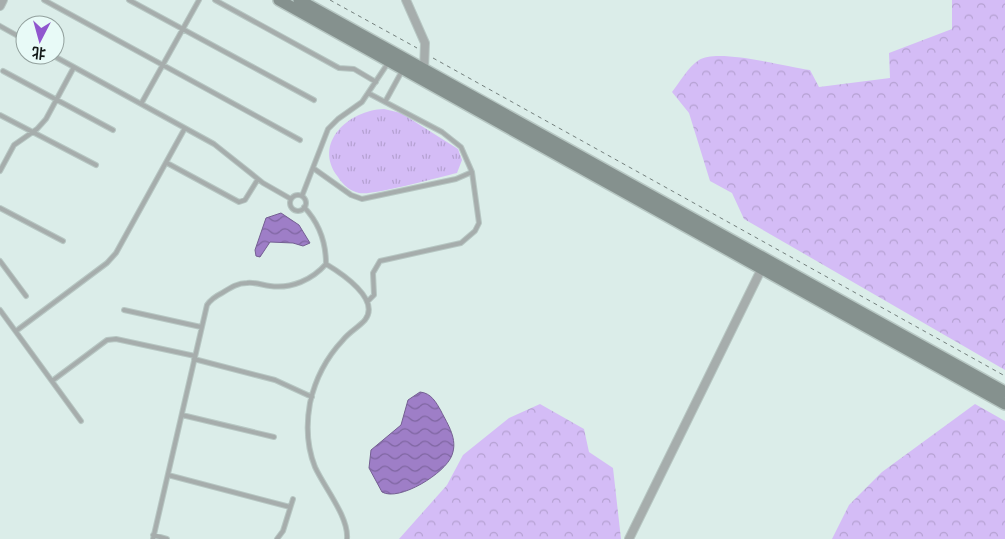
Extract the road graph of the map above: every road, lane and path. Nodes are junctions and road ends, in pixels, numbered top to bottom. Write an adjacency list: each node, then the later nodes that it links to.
1 (3, 0): 10 (street)
2 (44, 0): 17 (lane)
3 (129, 0): 12 (lane)
4 (199, 0): 12 (lane)
5 (215, 0): 22 (lane)
6 (279, 0): 15 (main road)
7 (300, 0): 20 (main road)
8 (330, 0): 14 (path)
9 (406, 0): 14 (street)
10 (0, 6)
11 (0, 26): 13 (lane)
12 (183, 29): 17 (lane); 25 (lane)
13 (15, 34)
14 (426, 53): 20 (street); 54 (path)
15 (389, 61): 19 (main road); 22 (lane)
16 (65, 62): 18 (lane)
17 (162, 65): 27 (lane); 32 (lane)
18 (74, 67): 24 (lane); 27 (lane)
19 (403, 69): 26 (lane); 46 (main road)
20 (424, 69): 56 (main road)
21 (2, 71): 24 (lane)
22 (376, 82): 23 (lane)
23 (368, 93): 26 (lane); 35 (lane)
24 (56, 100): 30 (lane); 31 (lane)
25 (314, 100)
26 (386, 102): 37 (lane)
27 (141, 104): 29 (lane)
28 (0, 115): 31 (lane)
29 (185, 128): 33 (lane); 38 (lane)
30 (113, 130)
31 (33, 132): 34 (lane); 36 (lane)
32 (300, 140)
33 (167, 163): 38 (lane); 52 (lane)
34 (96, 165)
35 (313, 168): 37 (lane); 39 (lane)
36 (0, 171)
37 (472, 172): 48 (lane)
38 (258, 179): 40 (lane)
39 (302, 196): 40 (lane); 41 (lane)
40 (291, 199): 41 (lane)
41 (304, 207): 45 (lane)
42 (0, 208): 43 (lane)
43 (63, 242)
44 (0, 260): 47 (lane)
45 (326, 264): 48 (lane); 51 (lane)
46 (762, 268): 58 (main road); 69 (street)
47 (26, 296)
48 (368, 301): 57 (lane)
49 (0, 310): 52 (lane)
50 (124, 310): 51 (lane)
51 (201, 327): 53 (lane)
52 (16, 331): 55 (lane)
53 (195, 357): 55 (lane); 57 (lane); 59 (lane)
54 (1005, 376)
55 (52, 381): 60 (lane)
56 (1005, 392)
57 (312, 397): 68 (lane)
58 (1005, 404)
59 (182, 415): 61 (lane); 62 (lane)
60 (81, 421)
61 (274, 437)
62 (168, 475): 64 (lane); 65 (lane)
63 (293, 499): 64 (lane)
64 (290, 507): 67 (lane)
65 (153, 537): 66 (lane)
66 (167, 539)
67 (276, 539)
68 (346, 539)
69 (630, 539)

